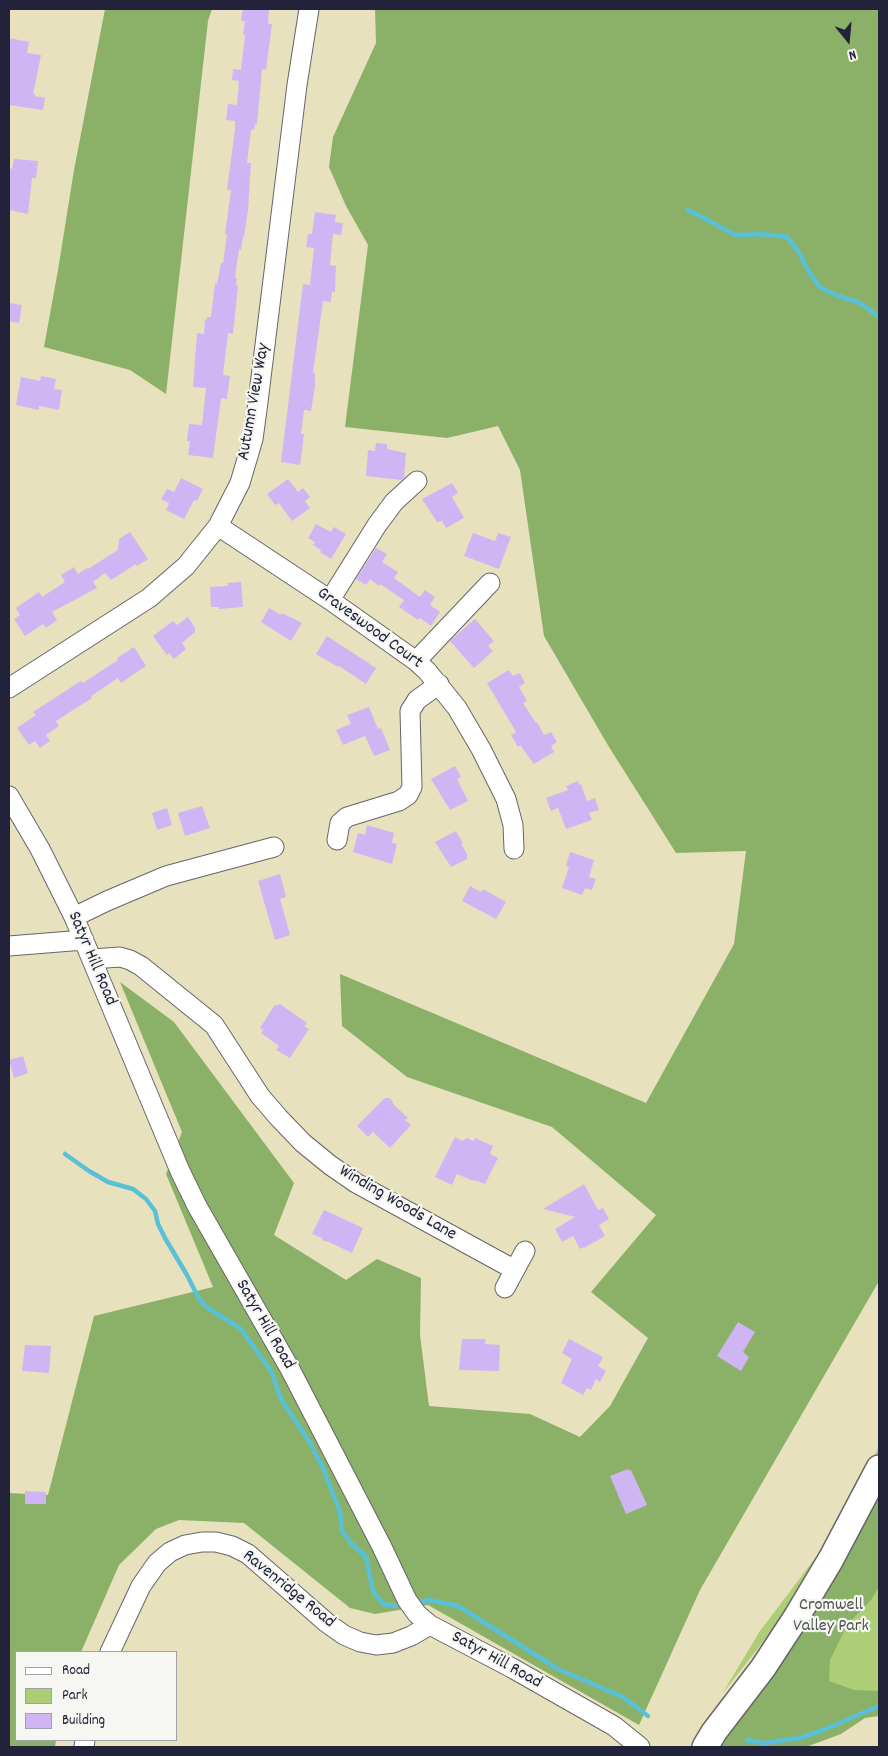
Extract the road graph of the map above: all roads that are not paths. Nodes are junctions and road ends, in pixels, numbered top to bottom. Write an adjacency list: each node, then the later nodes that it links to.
1 (309, 9): 3 (street, Autumn View Way)
2 (417, 481): 5 (street)
3 (218, 526): 5 (street, Graveswood Court); 8 (street, Autumn View Way)
4 (490, 583): 6 (street)
5 (330, 600): 6 (street, Graveswood Court)
6 (416, 661): 7 (street, Graveswood Court)
7 (439, 684): 10 (street); 12 (street, Graveswood Court)
8 (9, 688)
9 (9, 796): 13 (street, Satyr Hill Road)
10 (337, 840)
11 (274, 847): 13 (street)
12 (514, 849)
13 (74, 917): 14 (street, Satyr Hill Road)
14 (84, 940): 15 (street); 16 (street, Satyr Hill Road)
15 (9, 946)
16 (92, 959): 18 (street, Winding Woods Lane); 21 (street, Satyr Hill Road)
17 (525, 1251): 18 (street)
18 (515, 1270): 19 (street)
19 (505, 1288)
20 (879, 1468): 24 (main road)
21 (430, 1625): 22 (street, Ravenridge Road); 23 (street, Satyr Hill Road)
22 (110, 1651)
23 (640, 1747)
24 (705, 1747)

